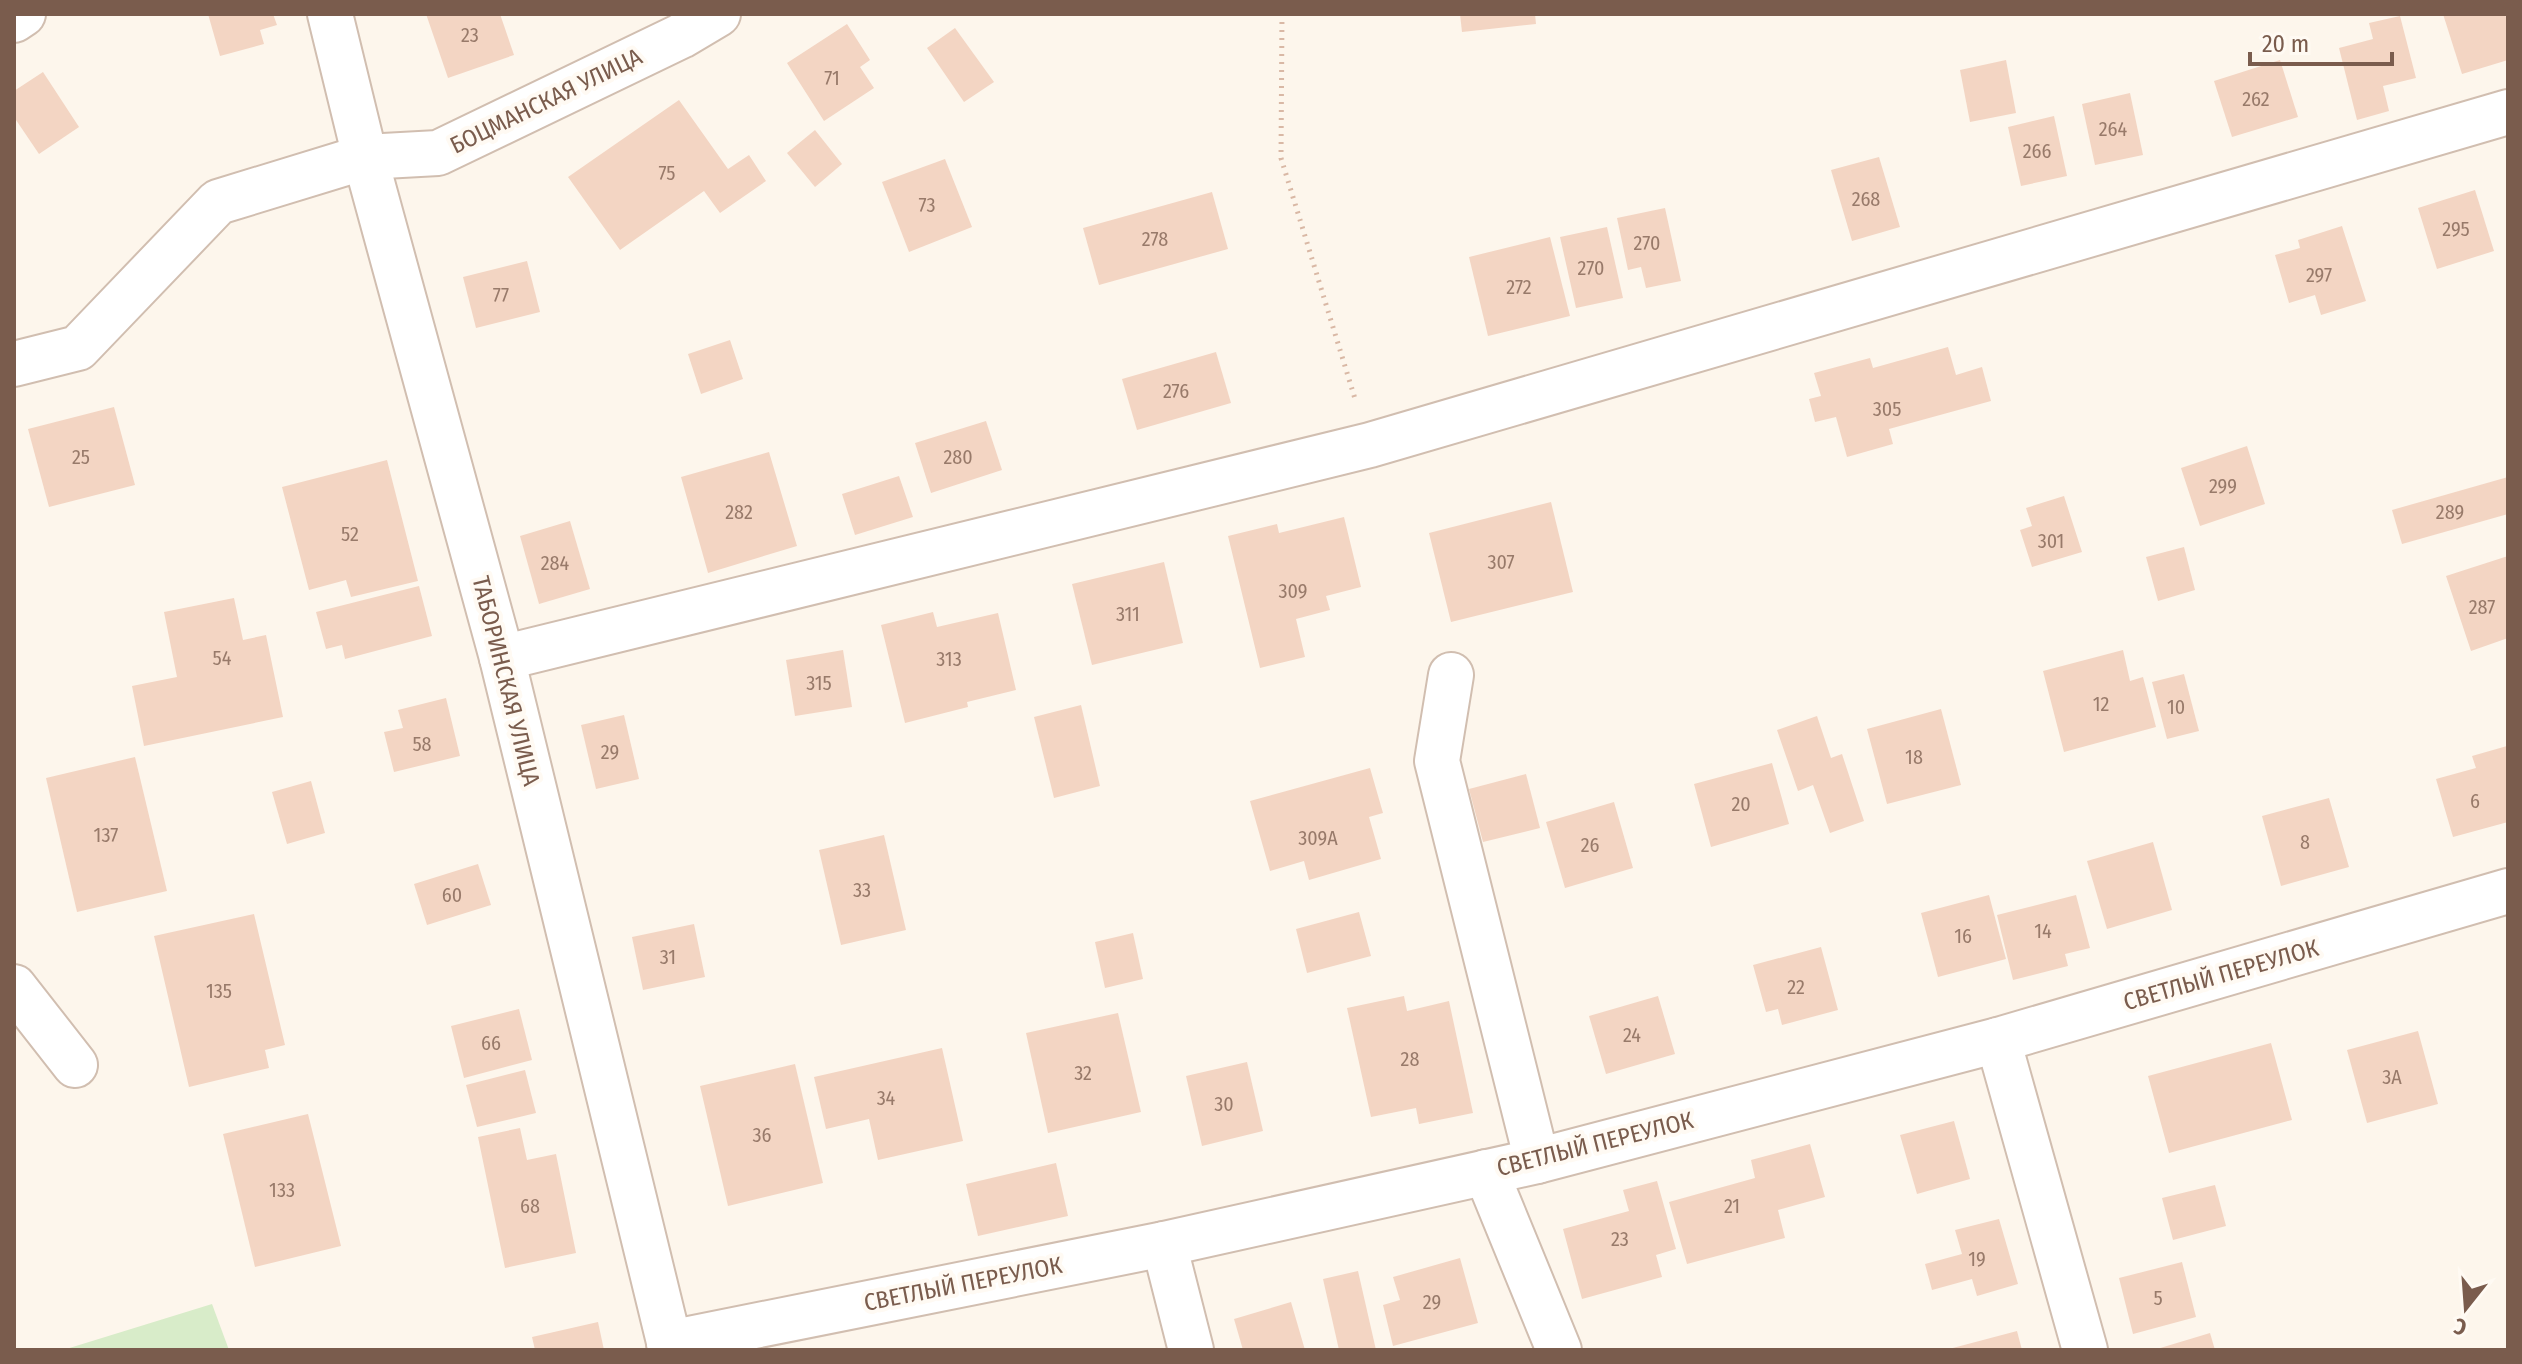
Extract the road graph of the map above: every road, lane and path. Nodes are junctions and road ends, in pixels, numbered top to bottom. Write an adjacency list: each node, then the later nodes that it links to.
1 (23, 14): 5 (street)
2 (330, 14): 7 (street, ТАБОРИНСКАЯ УЛИЦА)
3 (718, 14): 7 (street, БОЦМАНСКАЯ УЛИЦА)
4 (1282, 14): 9 (path)
5 (14, 20)
6 (2508, 112): 9 (street)
7 (365, 157): 8 (street, БОЦМАНСКАЯ УЛИЦА); 10 (street, ТАБОРИНСКАЯ УЛИЦА)
8 (14, 364)
9 (1370, 445): 10 (street)
10 (502, 658): 19 (street, ТАБОРИНСКАЯ УЛИЦА)
11 (1451, 675): 16 (street)
12 (2508, 891): 14 (street, СВЕТЛЫЙ ПЕРЕУЛОК)
13 (14, 987): 15 (street)
14 (1998, 1040): 16 (street, СВЕТЛЫЙ ПЕРЕУЛОК); 22 (street)
15 (75, 1065)
16 (1537, 1161): 17 (street, СВЕТЛЫЙ ПЕРЕУЛОК)
17 (1486, 1172): 18 (street, СВЕТЛЫЙ ПЕРЕУЛОК); 21 (street)
18 (1164, 1244): 19 (street, СВЕТЛЫЙ ПЕРЕУЛОК); 20 (street)
19 (670, 1347)
20 (1191, 1350)
21 (1559, 1350)
22 (2085, 1350)

